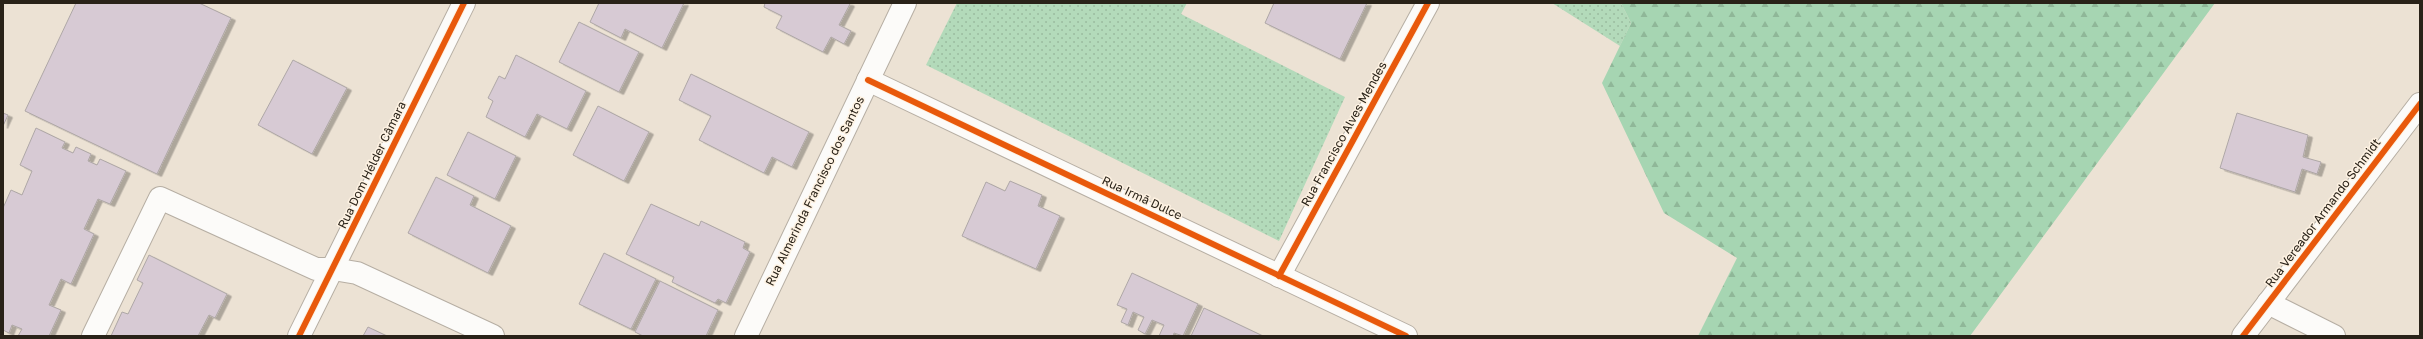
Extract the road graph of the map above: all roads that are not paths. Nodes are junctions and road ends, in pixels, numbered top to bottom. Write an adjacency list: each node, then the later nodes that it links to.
1 (464, 3): 6 (street, Rua Dom Hélder Câmara)
2 (904, 3): 4 (street, Rua Almerinda Francisco dos Santos)
3 (1428, 3): 7 (street, Rua Francisco Alves Mendes)
4 (868, 80): 7 (street, Rua Irmã Dulce); 12 (street, Rua Almerinda Francisco dos Santos)
5 (2420, 104): 8 (street, Rua Vereador Armando Schmidt)
6 (333, 269): 9 (street); 10 (street, Rua Dom Hélder Câmara); 11 (street)
7 (1279, 276): 13 (street, Rua Irmã Dulce)
8 (2268, 303): 14 (street, Rua Vereador Armando Schmidt); 15 (street)
9 (93, 336)
10 (299, 336)
11 (493, 336)
12 (746, 336)
13 (1406, 336)
14 (2243, 336)
15 (2334, 336)

